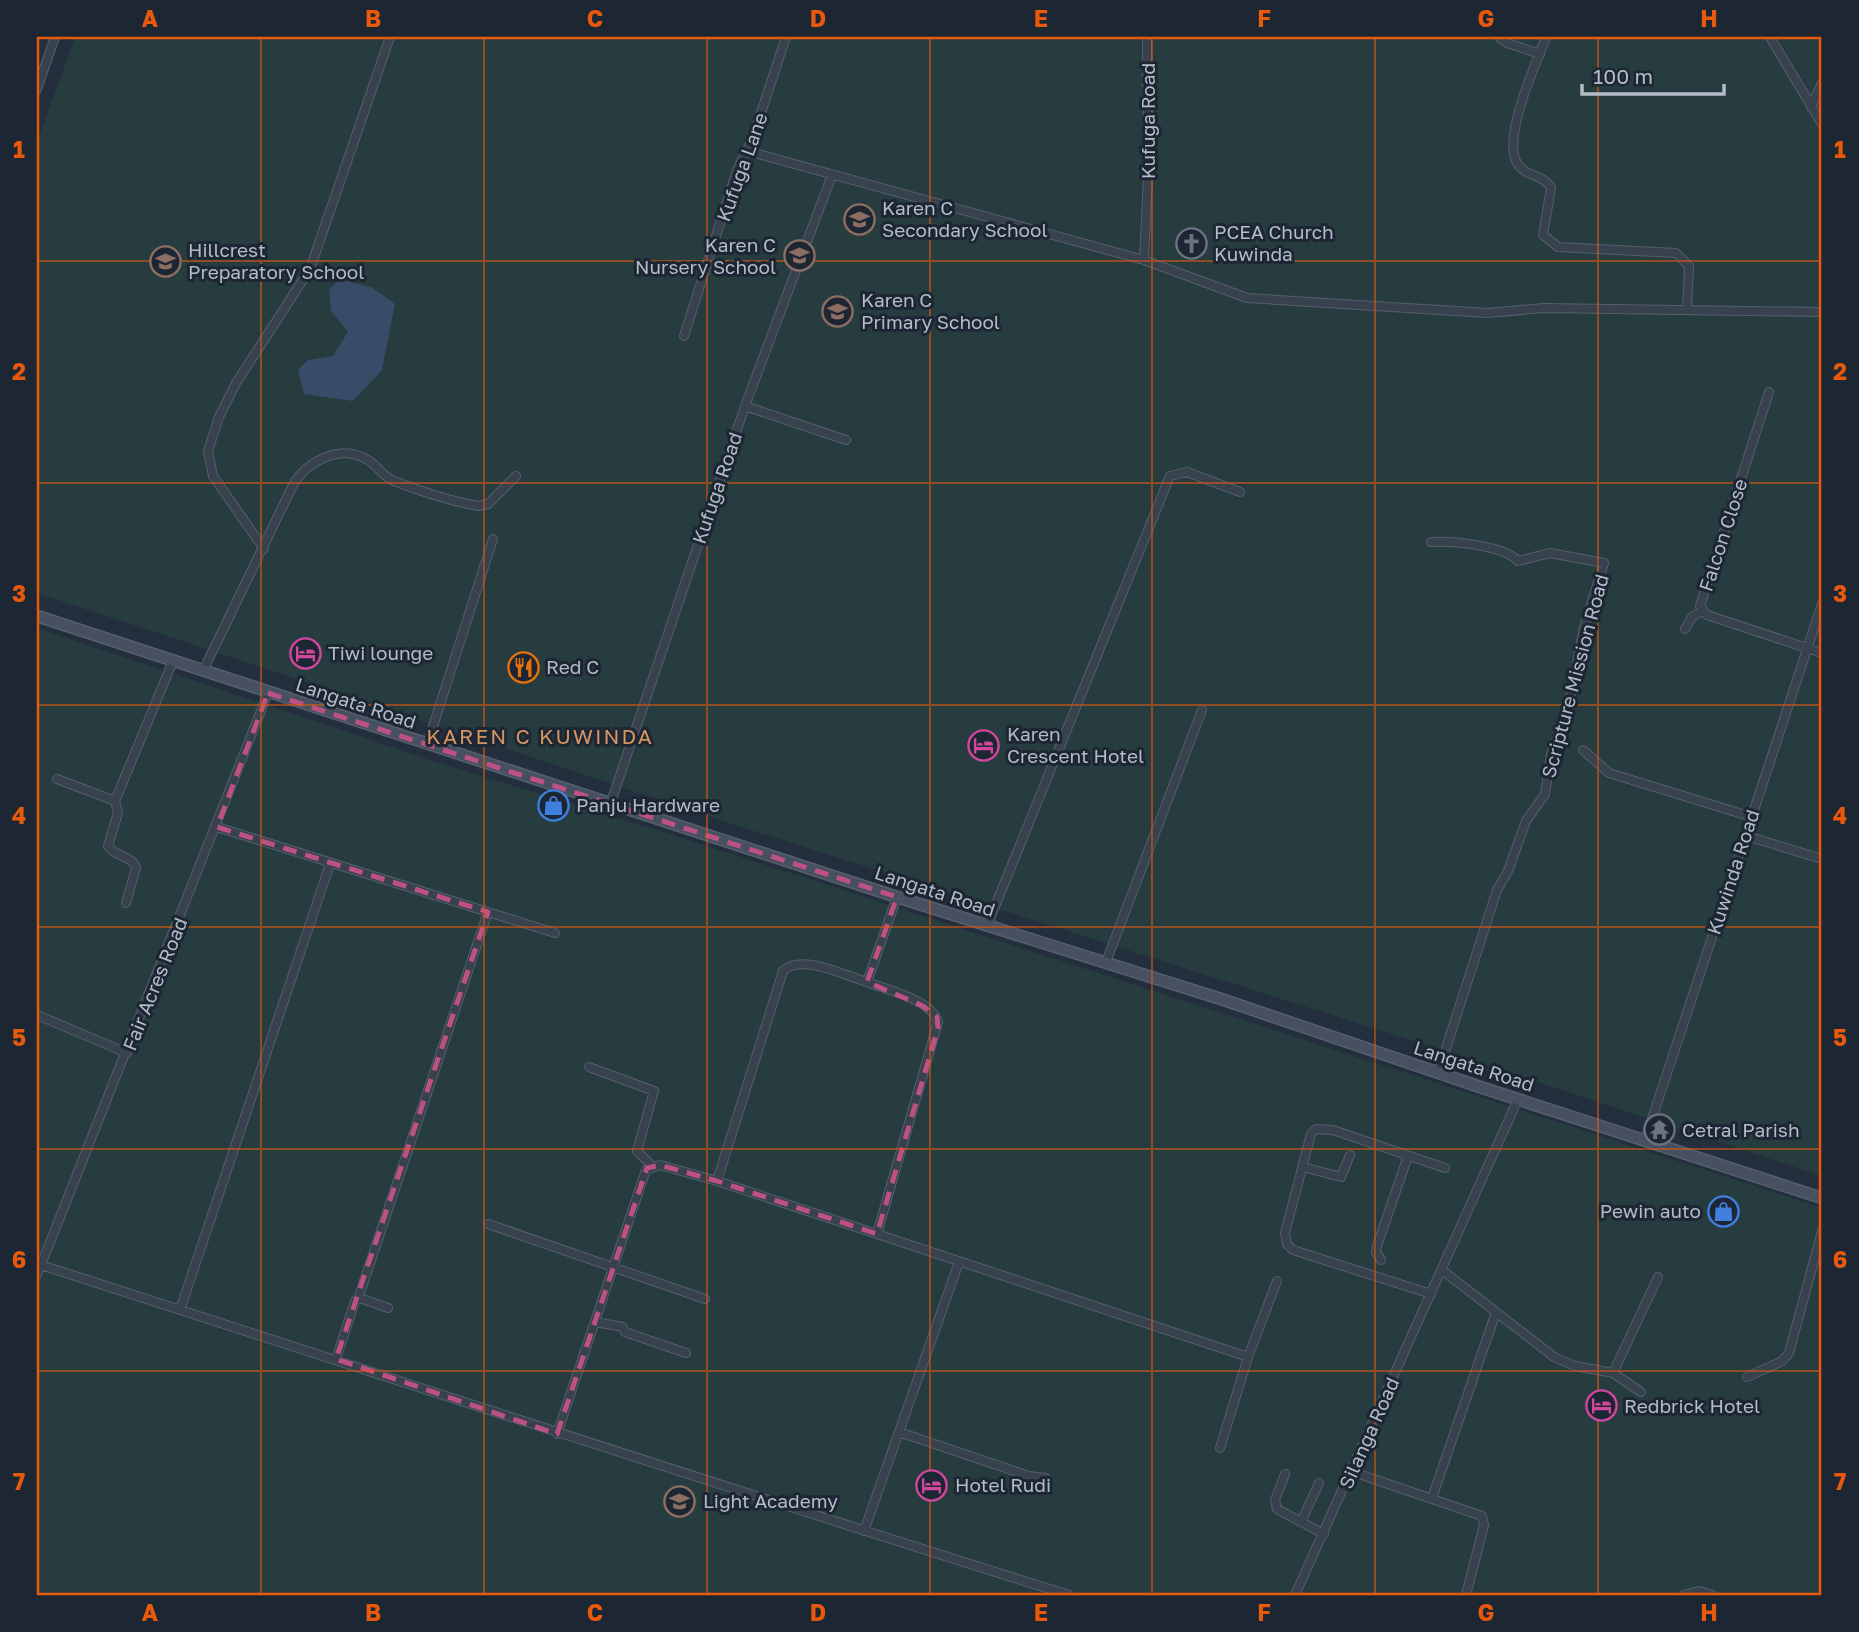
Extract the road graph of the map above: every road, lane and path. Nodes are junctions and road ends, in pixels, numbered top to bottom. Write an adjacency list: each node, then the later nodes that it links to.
1 (55, 37): 10 (street)
2 (390, 37): 26 (street)
3 (786, 37): 13 (street, Kufuga Lane)
4 (1147, 37): 15 (street, Kufuga Road)
5 (1499, 37): 8 (street)
6 (1546, 37): 8 (street)
7 (1770, 37): 11 (street)
8 (1540, 54): 16 (street)
9 (1822, 83): 11 (street)
10 (37, 89)
11 (1811, 107): 12 (street)
12 (1822, 124)
13 (747, 150): 14 (street); 18 (street, Kufuga Lane)
14 (832, 175): 15 (street); 20 (street, Kufuga Road)
15 (1144, 260): 16 (street)
16 (1686, 310): 17 (street)
17 (1822, 312)
18 (684, 336)
19 (1769, 393): 28 (street, Falcon Close)
20 (745, 407): 21 (street); 41 (street, Kufuga Road)
21 (846, 440)
22 (516, 476): 26 (street)
23 (1240, 492): 50 (street)
24 (493, 539): 37 (street)
25 (1431, 542): 57 (street, Scripture Mission Road)
26 (264, 549): 34 (street)
27 (1822, 604): 31 (street, Kuwinda Road)
28 (1702, 611): 30 (street); 31 (street, Falcon Close)
29 (37, 616): 33 (main road, Langata Road)
30 (1685, 629)
31 (1807, 648): 32 (street, Falcon Close); 42 (street, Kuwinda Road)
32 (1822, 653)
33 (173, 661): 34 (main road, Langata Road); 40 (street)
34 (203, 671): 35 (main road, Langata Road)
35 (268, 693): 37 (main road, Langata Road); 43 (street, Fair Acres Road)
36 (1202, 710): 52 (street)
37 (427, 745): 41 (main road, Langata Road)
38 (1583, 750): 42 (street)
39 (57, 779): 40 (street)
40 (115, 801): 48 (street)
41 (610, 805): 47 (main road, Langata Road)
42 (1752, 817): 44 (street, Kuwinda Road)
43 (217, 827): 46 (street); 55 (street, Fair Acres Road)
44 (1747, 836): 45 (street); 59 (street, Kuwinda Road)
45 (1822, 859)
46 (330, 864): 49 (street); 82 (street)
47 (897, 898): 50 (main road, Langata Road); 53 (street)
48 (127, 903)
49 (488, 912): 51 (street); 79 (street)
50 (987, 926): 52 (main road, Langata Road)
51 (555, 933)
52 (1106, 962): 57 (main road, Langata Road)
53 (867, 982): 65 (street); 69 (street)
54 (37, 1015): 55 (street)
55 (127, 1053): 72 (street, Fair Acres Road)
56 (589, 1067): 62 (street)
57 (1438, 1073): 58 (main road, Langata Road)
58 (1518, 1099): 59 (main road, Langata Road); 74 (street, Silanga Road)
59 (1645, 1140): 66 (main road, Langata Road)
60 (1350, 1155): 63 (street)
61 (1408, 1156): 63 (street); 64 (street); 70 (street)
62 (652, 1166): 65 (street); 73 (street)
63 (1303, 1167): 78 (street)
64 (1445, 1168)
65 (718, 1181): 69 (street)
66 (1822, 1198)
67 (488, 1224): 73 (street)
68 (1822, 1231): 89 (street)
69 (877, 1234): 71 (street)
70 (1381, 1259)
71 (959, 1262): 86 (street); 91 (street)
72 (41, 1265): 75 (street, Fair Acres Road); 82 (street)
73 (612, 1266): 80 (street); 84 (street)
74 (1442, 1270): 78 (street, Silanga Road); 83 (street)
75 (37, 1275)
76 (1658, 1277): 88 (street)
77 (1277, 1281): 86 (street)
78 (1430, 1294): 94 (street, Silanga Road)
79 (358, 1299): 81 (street); 87 (street)
80 (705, 1299)
81 (388, 1308)
82 (180, 1310): 87 (street)
83 (1496, 1312): 88 (street); 98 (street)
84 (595, 1322): 85 (street); 92 (street)
85 (686, 1353)
86 (1248, 1357): 93 (street)
87 (336, 1359): 92 (street)
88 (1613, 1373): 90 (street)
89 (1747, 1377)
90 (1641, 1392)
91 (899, 1432): 96 (street); 100 (street)
92 (557, 1434): 100 (street)
93 (1220, 1448)
94 (1353, 1472): 98 (street); 101 (street, Silanga Road)
95 (1285, 1474): 99 (street)
96 (1046, 1478)
97 (1319, 1483): 99 (street)
98 (1432, 1498): 104 (street)
99 (1301, 1522): 101 (street)
100 (864, 1531): 102 (street)
101 (1324, 1534): 103 (street, Silanga Road)
102 (1069, 1595)
103 (1295, 1595)
104 (1466, 1595)
105 (1684, 1595): 106 (street)
106 (1712, 1595)

